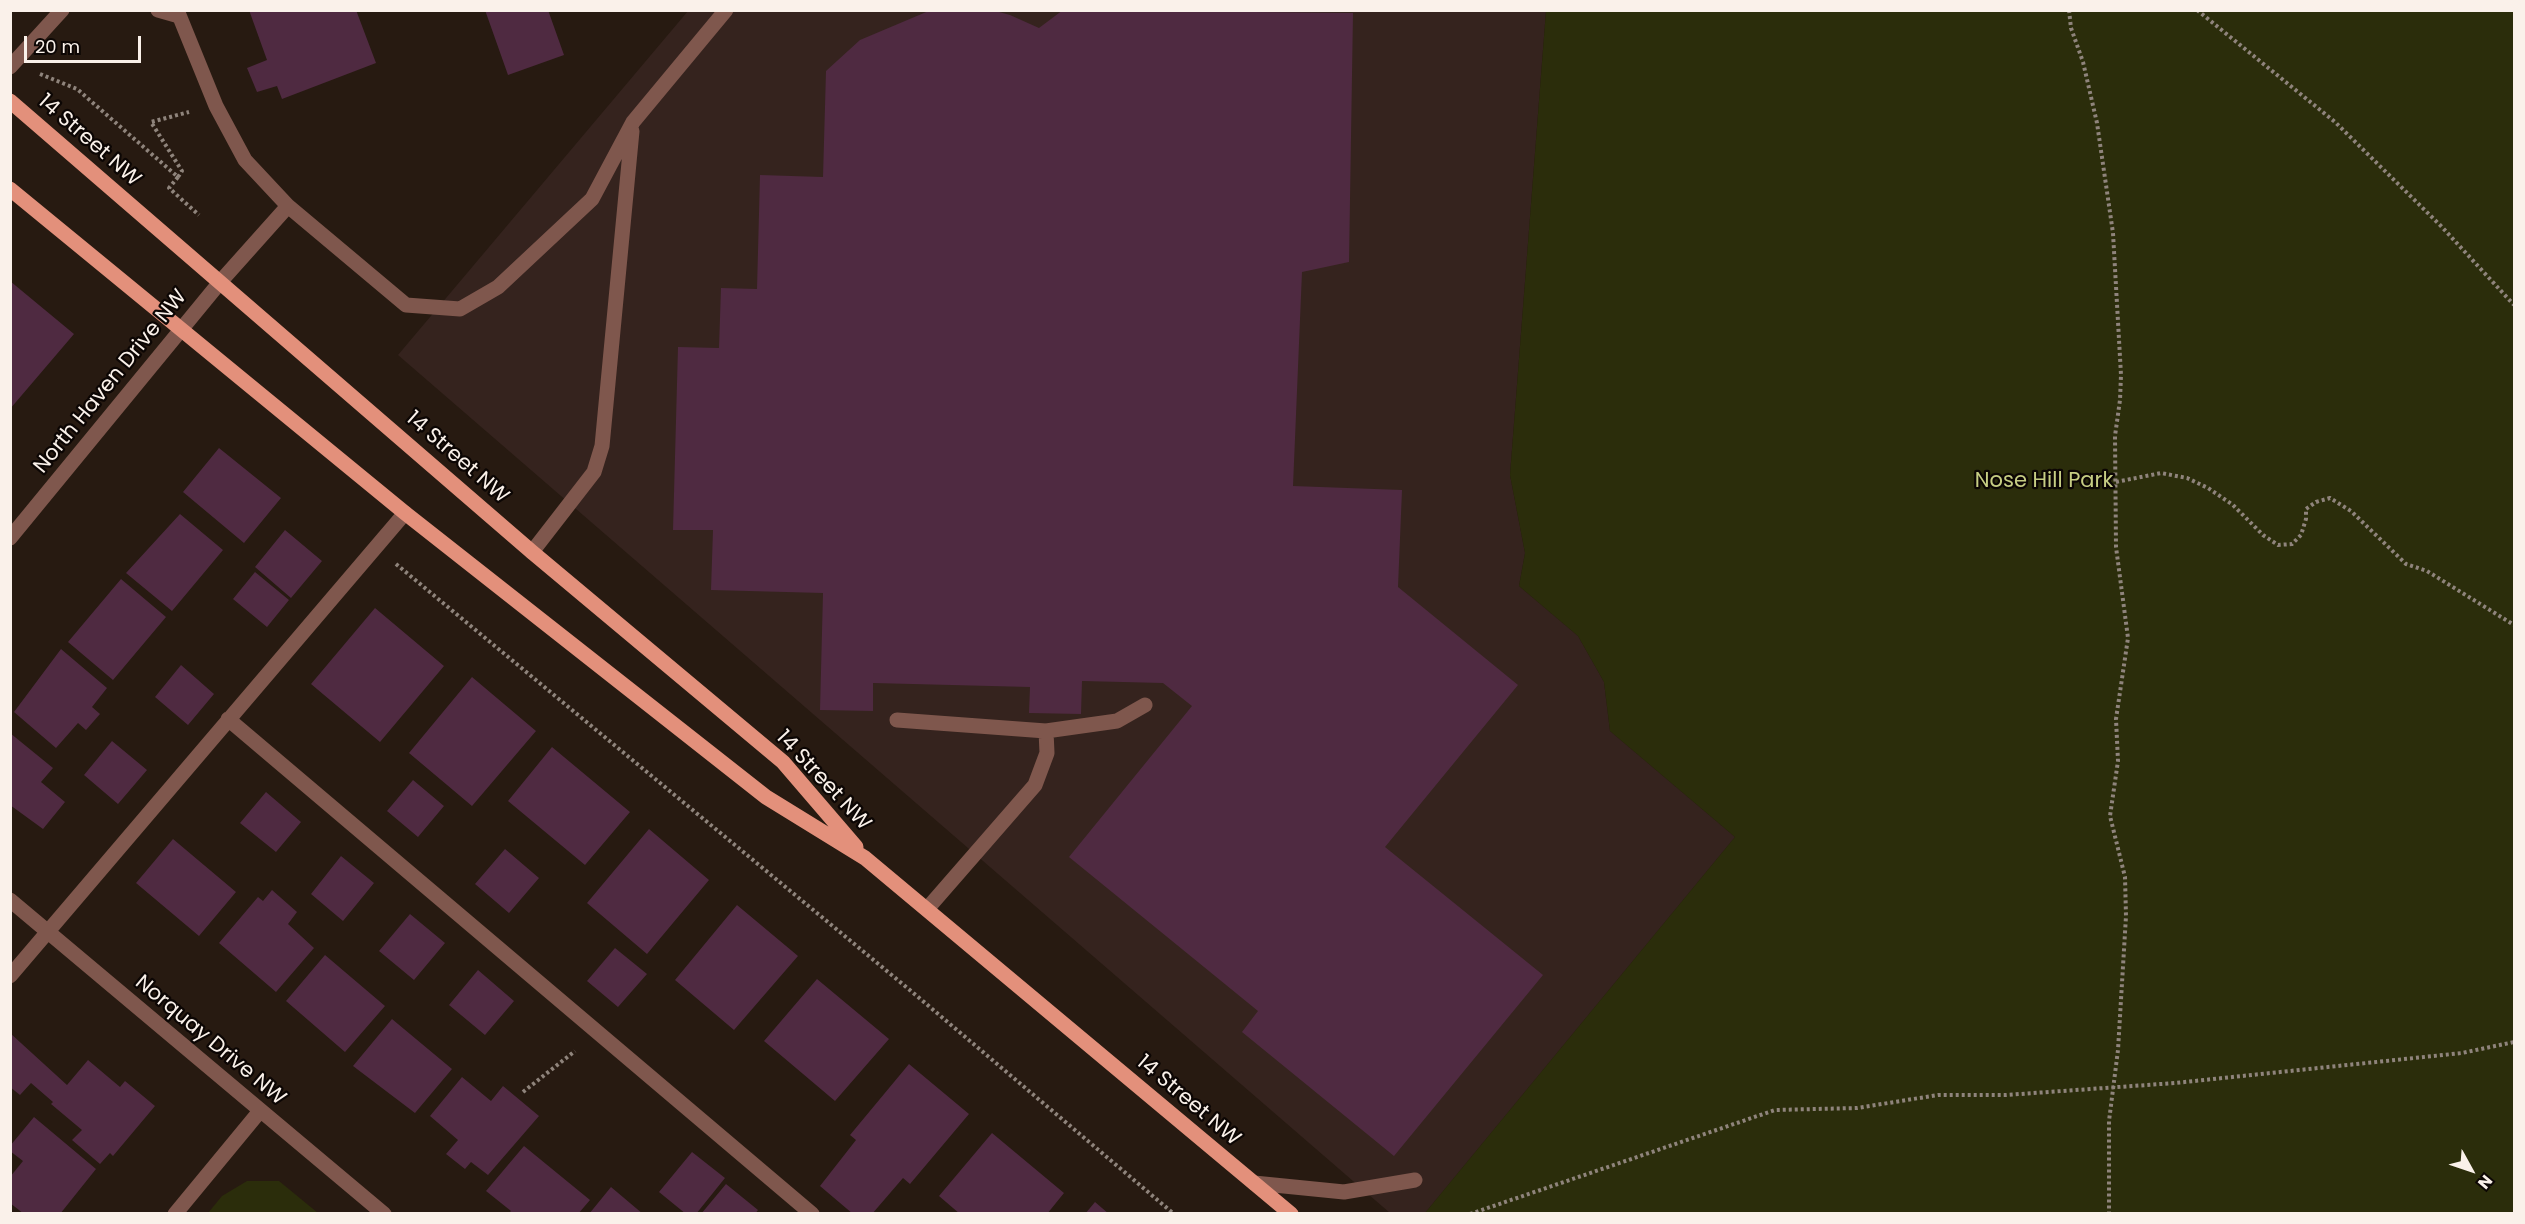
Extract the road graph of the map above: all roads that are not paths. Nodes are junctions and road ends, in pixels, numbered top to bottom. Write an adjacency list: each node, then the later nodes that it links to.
1 (62, 10): 5 (street)
2 (158, 10): 4 (street)
3 (726, 10): 7 (street)
4 (178, 13): 9 (street)
5 (12, 65)
6 (10, 101): 10 (main road, 14 Street NW)
7 (633, 122): 9 (street); 14 (street)
8 (10, 189): 11 (main road, 14 Street NW)
9 (288, 206): 10 (street, North Haven Drive NW)
10 (221, 281): 11 (street, North Haven Drive NW); 14 (main road, 14 Street NW)
11 (182, 329): 12 (main road, 14 Street NW); 13 (street, North Haven Drive NW)
12 (405, 513): 16 (street); 19 (main road, 14 Street NW)
13 (10, 538)
14 (532, 552): 19 (main road, 14 Street NW)
15 (1145, 705): 18 (street)
16 (228, 719): 22 (street); 29 (street)
17 (897, 720): 18 (street)
18 (1046, 731): 21 (street)
19 (865, 858): 21 (main road, 14 Street NW)
20 (10, 900): 22 (street, Norquay Drive NW)
21 (927, 909): 26 (main road, 14 Street NW)
22 (47, 931): 23 (street); 24 (street, Norquay Drive NW)
23 (10, 976)
24 (260, 1111): 27 (street); 28 (street, Norquay Drive NW)
25 (1414, 1180): 26 (street)
26 (1254, 1183): 30 (main road, 14 Street NW)
27 (175, 1214)
28 (384, 1214)
29 (812, 1214)
30 (1291, 1214)

